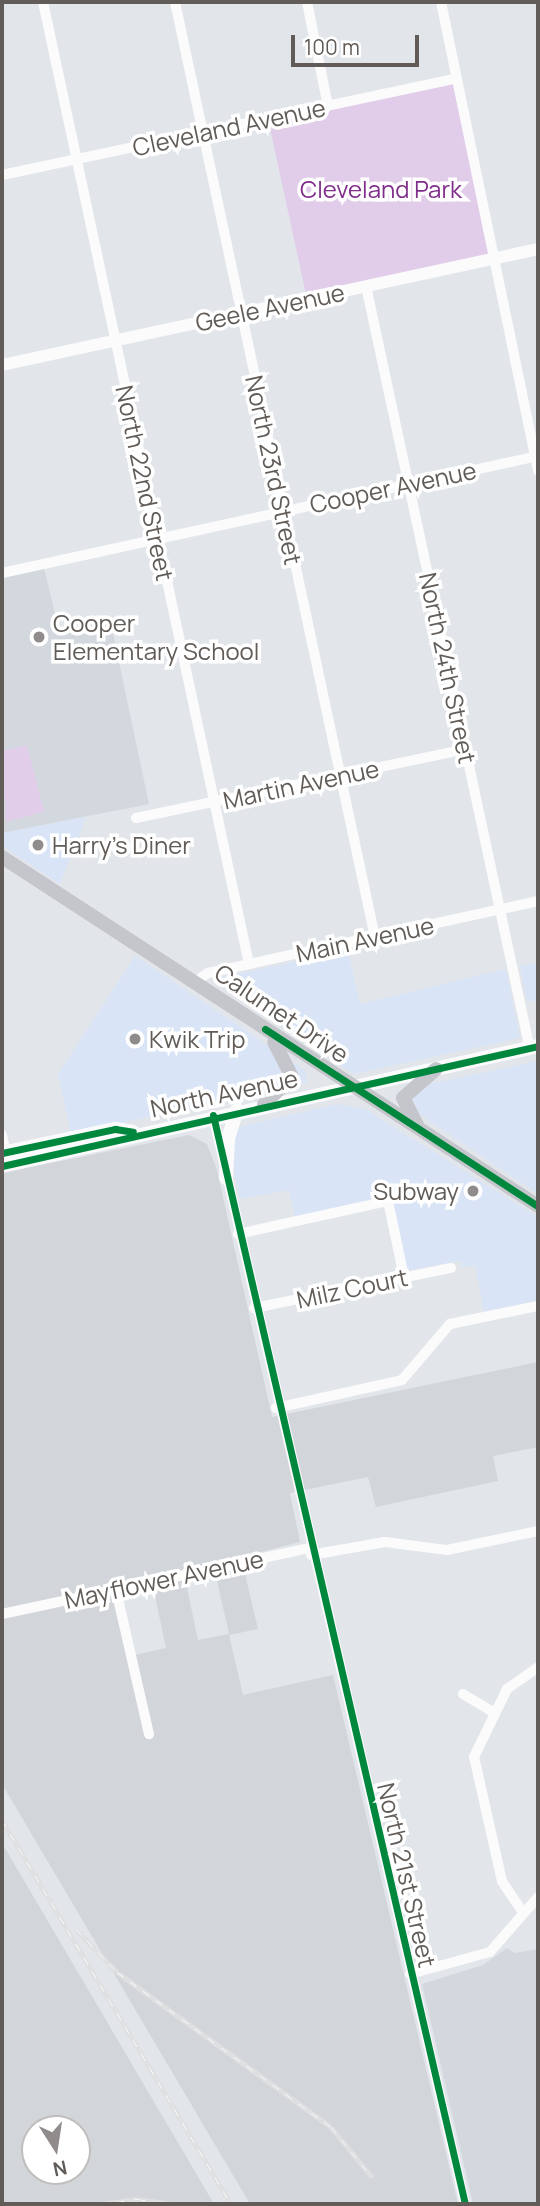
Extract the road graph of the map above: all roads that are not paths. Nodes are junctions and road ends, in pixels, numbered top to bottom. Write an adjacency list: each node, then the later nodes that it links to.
1 (43, 2): 8 (street, North 22nd Street)
2 (175, 2): 7 (street, North 23rd Street)
3 (307, 2): 6 (street)
4 (441, 2): 5 (street)
5 (457, 78): 6 (street, Cleveland Avenue); 11 (street)
6 (328, 106): 7 (street, Cleveland Avenue)
7 (202, 133): 8 (street, Cleveland Avenue); 13 (street, North 23rd Street)
8 (77, 160): 9 (street, Cleveland Avenue); 14 (street, North 22nd Street)
9 (2, 175)
10 (538, 249): 11 (street, Geele Avenue)
11 (494, 258): 12 (street, Geele Avenue); 16 (street)
12 (366, 286): 13 (street, Geele Avenue); 18 (street, North 24th Street)
13 (241, 313): 14 (street, Geele Avenue); 19 (street, North 23rd Street)
14 (115, 341): 15 (street, Geele Avenue); 20 (street, North 22nd Street)
15 (2, 365)
16 (537, 456): 17 (street); 18 (street, Cooper Avenue)
17 (538, 471)
18 (408, 484): 19 (street, Cooper Avenue); 22 (street, North 24th Street)
19 (283, 511): 20 (street, Cooper Avenue); 23 (street, North 23rd Street)
20 (157, 539): 21 (street, Cooper Avenue); 24 (street, North 22nd Street)
21 (2, 573)
22 (466, 749): 23 (street, Martin Avenue); 28 (street, North 24th Street)
23 (340, 775): 24 (street, Martin Avenue); 29 (street, North 23rd Street)
24 (214, 802): 25 (street, Martin Avenue); 30 (street, North 22nd Street)
25 (136, 818)
26 (2, 857): 31 (main road, Calumet Drive)
27 (538, 901): 28 (street, Main Avenue)
28 (499, 910): 29 (street, Main Avenue); 33 (street, North 24th Street)
29 (375, 937): 30 (street, Main Avenue)
30 (249, 964): 31 (street, Main Avenue)
31 (195, 982): 32 (main road, Calumet Drive)
32 (265, 1029): 35 (main road, Calumet Drive); 36 (main road)
33 (536, 1049): 34 (main road, North Avenue)
34 (436, 1069): 35 (main road, North Avenue); 40 (main road)
35 (349, 1086): 36 (main road, North Avenue); 40 (main road, Calumet Drive)
36 (264, 1104): 37 (main road, North Avenue)
37 (237, 1110): 38 (main road, North Avenue); 42 (main road)
38 (213, 1115): 41 (main road, North Avenue); 42 (street, North 21st Street)
39 (2, 1135): 41 (street)
40 (428, 1136): 43 (main road, Calumet Drive)
41 (4, 1159)
42 (226, 1178): 44 (street, North 21st Street)
43 (538, 1206)
44 (238, 1234): 46 (street); 48 (street, North 21st Street)
45 (451, 1268): 46 (street, Milz Court)
46 (404, 1277): 48 (street, Milz Court)
47 (538, 1306): 49 (street)
48 (254, 1308): 49 (street, North 21st Street)
49 (276, 1408): 51 (street, North 21st Street)
50 (538, 1531): 51 (street, Mayflower Avenue)
51 (310, 1552): 52 (street, Mayflower Avenue); 60 (street, North 21st Street)
52 (116, 1590): 53 (street, Mayflower Avenue); 57 (street)
53 (2, 1614)
54 (538, 1667): 56 (street)
55 (463, 1694): 56 (street)
56 (493, 1712): 59 (street)
57 (149, 1734)
58 (538, 1897): 59 (street)
59 (522, 1911): 60 (street)
60 (410, 1974): 61 (street, North 21st Street)
61 (465, 2204)

